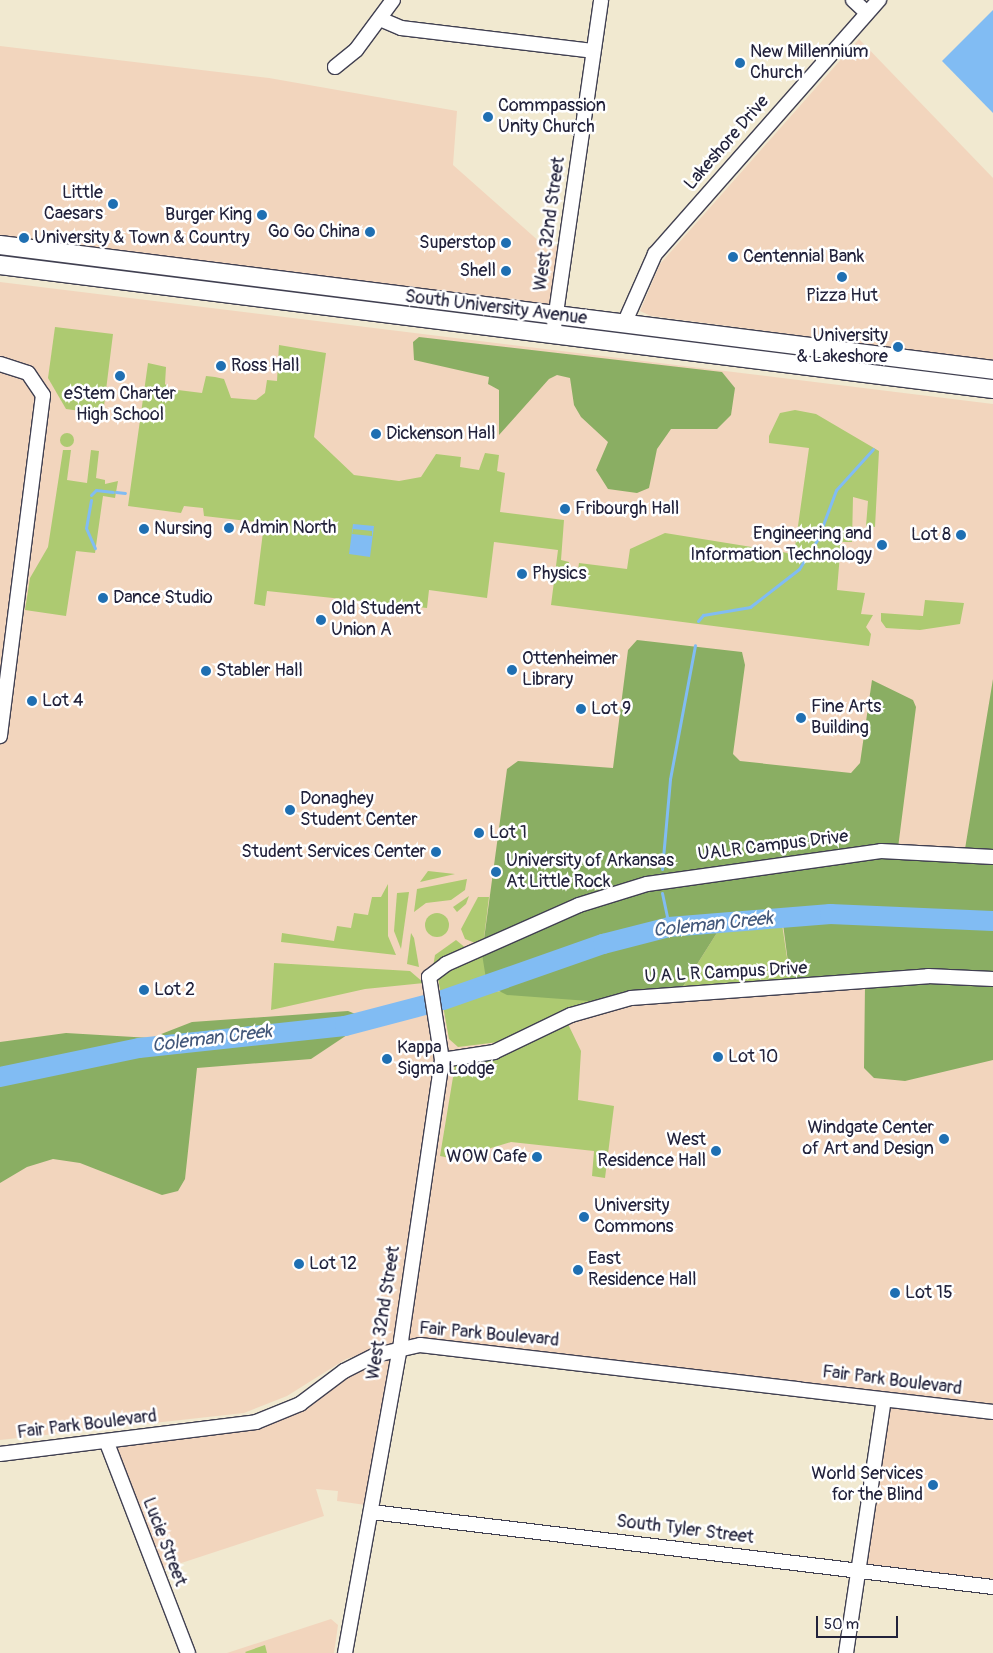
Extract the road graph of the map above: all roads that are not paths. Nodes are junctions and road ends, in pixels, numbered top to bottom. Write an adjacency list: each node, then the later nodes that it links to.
1 (393, 0): 6 (street)
2 (601, 0): 7 (street, West 32nd Street)
3 (853, 0): 5 (street)
4 (879, 0): 5 (street, Lakeshore Drive)
5 (867, 13): 12 (street, Lakeshore Drive)
6 (380, 19): 7 (street); 8 (street)
7 (593, 51): 11 (street, West 32nd Street)
8 (335, 67)
9 (0, 245): 11 (main road, South University Avenue)
10 (0, 265): 13 (main road, South University Avenue)
11 (556, 316): 12 (main road, South University Avenue); 13 (street, West 32nd Street)
12 (624, 324): 15 (main road, South University Avenue)
13 (553, 334): 16 (main road, South University Avenue)
14 (0, 364): 17 (street)
15 (993, 370)
16 (993, 389)
17 (0, 736)
18 (993, 856): 19 (street, UALR Campus Drive)
19 (428, 977): 21 (street, West 32nd Street)
20 (993, 979): 21 (street, U A L R Campus Drive)
21 (442, 1060): 22 (street, West 32nd Street)
22 (398, 1349): 23 (street, Fair Park Boulevard); 25 (street, Fair Park Boulevard); 27 (street, West 32nd Street)
23 (884, 1400): 24 (street, Fair Park Boulevard); 28 (street)
24 (993, 1412)
25 (107, 1442): 26 (street, Fair Park Boulevard); 30 (street, Lucie Street)
26 (0, 1454)
27 (372, 1512): 28 (street, South Tyler Street); 31 (street, West 32nd Street)
28 (858, 1568): 29 (street, South Tyler Street); 32 (street)
29 (993, 1587)
30 (188, 1653)
31 (346, 1653)
32 (846, 1653)

